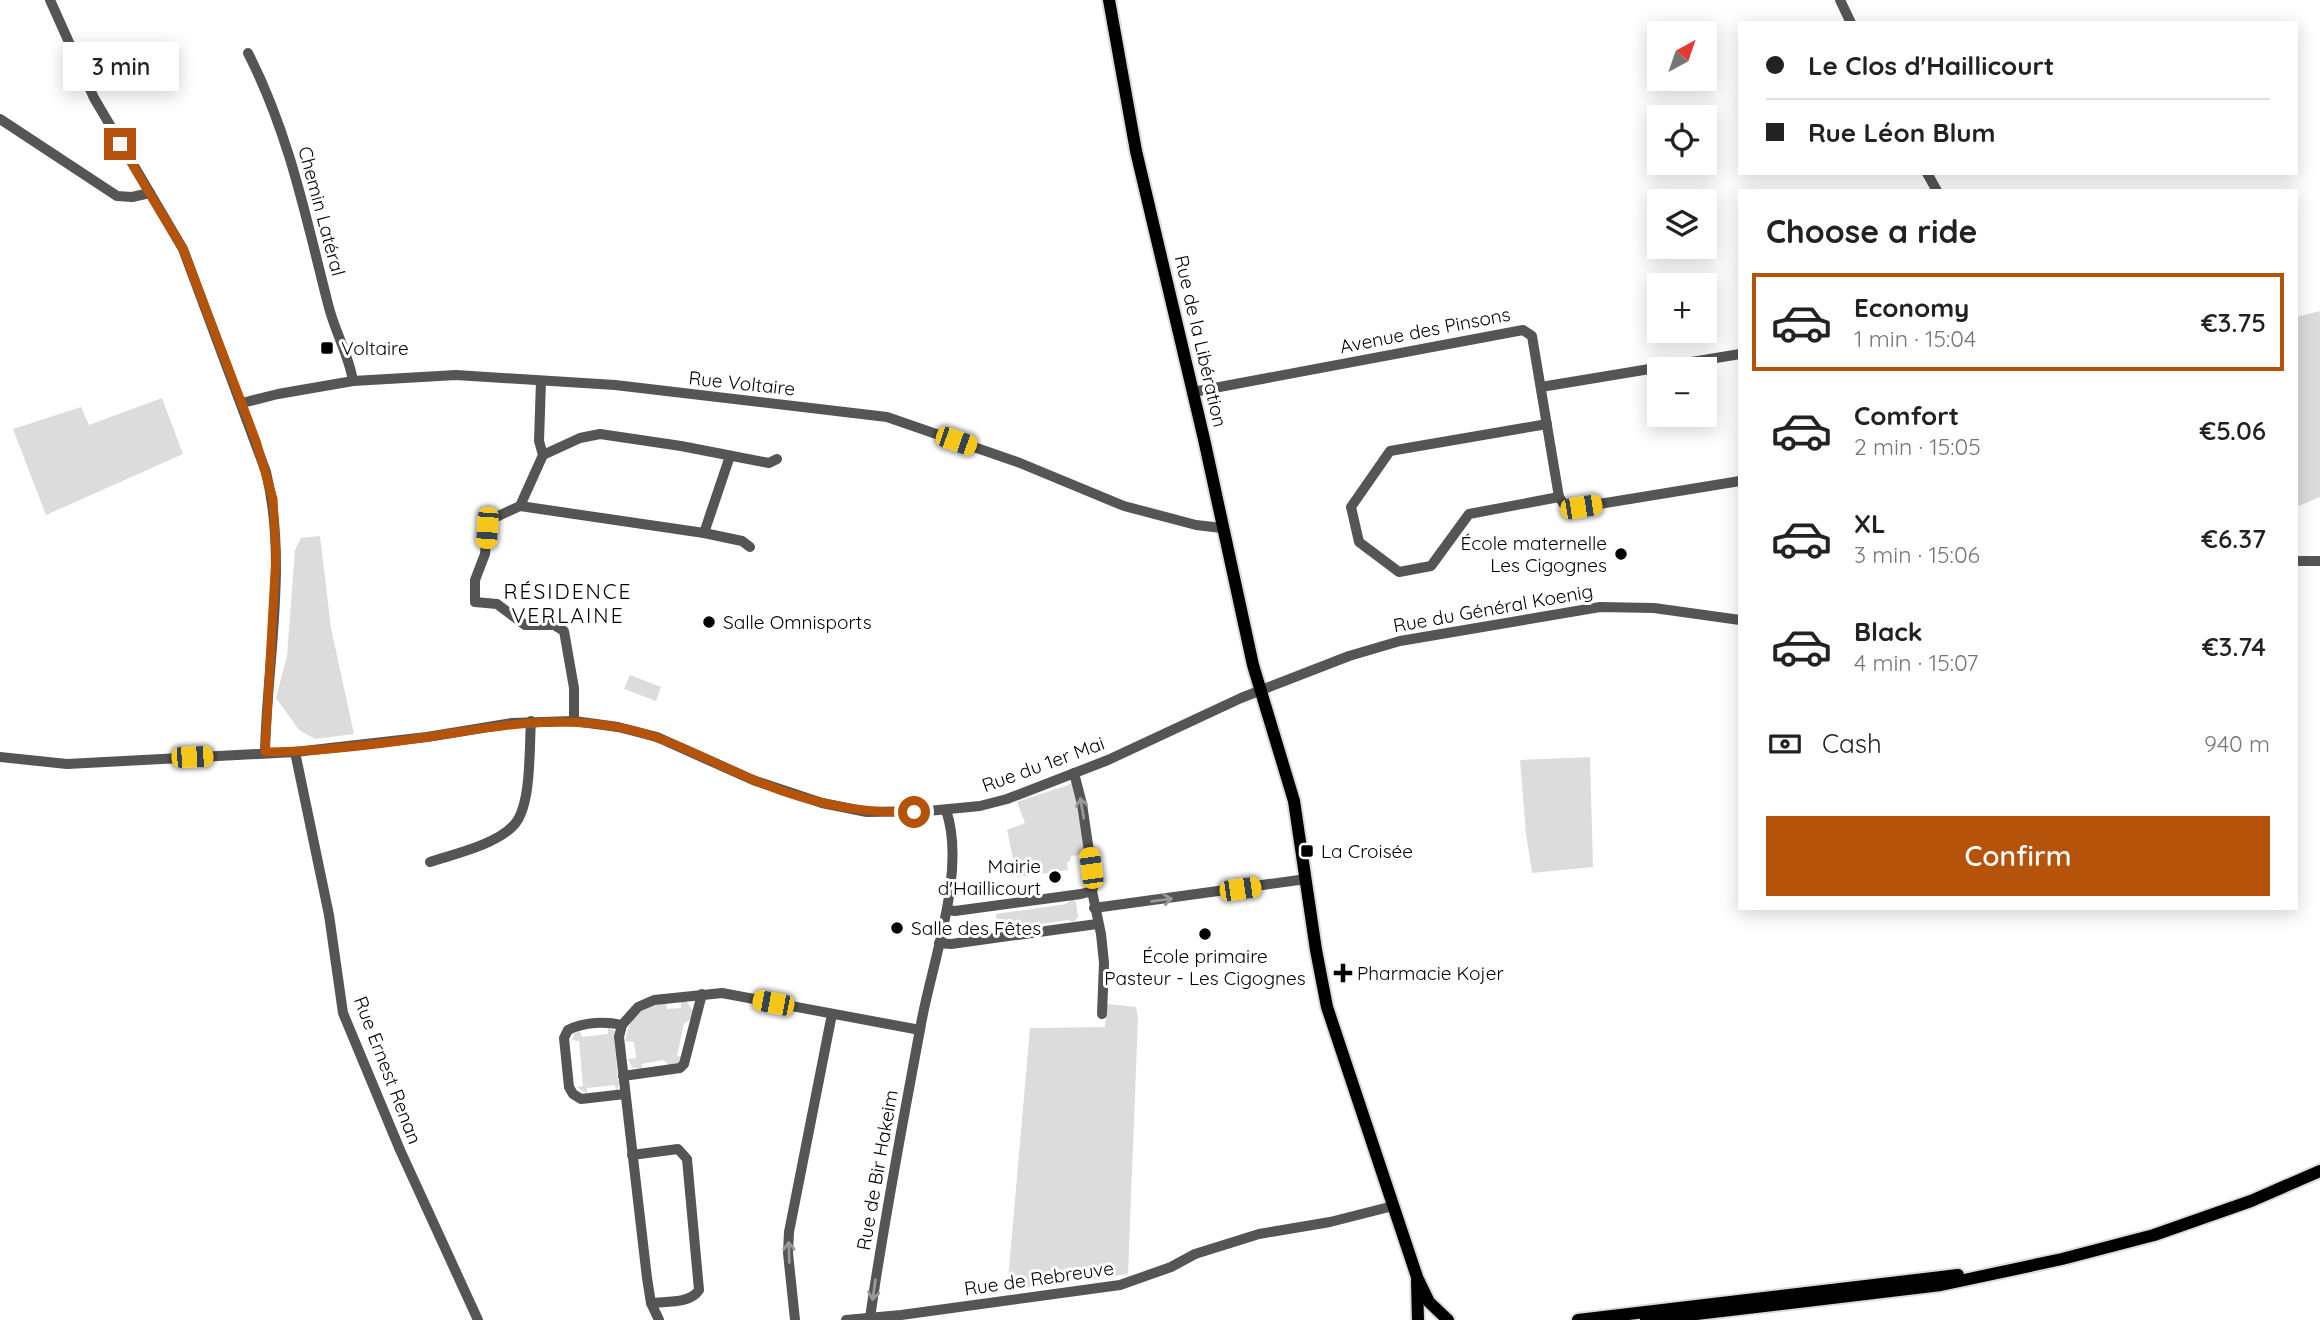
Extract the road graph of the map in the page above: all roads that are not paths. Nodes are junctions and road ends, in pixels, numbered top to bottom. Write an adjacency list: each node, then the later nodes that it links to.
1 (50, 0): 7 (street)
2 (1109, 0): 12 (main road, Rue de la Libération)
3 (1840, 0): 4 (street)
4 (1850, 21)
5 (248, 53): 9 (street, Chemin Latéral)
6 (0, 119): 7 (street)
7 (150, 193): 13 (street)
8 (1738, 354): 11 (street)
9 (353, 381): 10 (street, Rue Voltaire); 13 (street, Rue Voltaire)
10 (541, 381): 15 (street); 21 (street, Rue Voltaire)
11 (1541, 387): 12 (street, Avenue des Pinsons); 14 (street, Avenue des Pinsons)
12 (1193, 392): 21 (main road, Rue de la Libération)
13 (242, 403): 30 (street)
14 (1547, 424): 19 (street, Avenue des Pinsons); 19 (street)
15 (543, 455): 16 (street); 20 (street)
16 (730, 456): 17 (street); 22 (street)
17 (777, 459)
18 (1738, 481): 19 (street)
19 (1562, 502)
20 (520, 506): 22 (street); 28 (street)
21 (1222, 528): 27 (main road, Rue de la Libération)
22 (704, 533): 23 (street)
23 (750, 547)
24 (2298, 561): 25 (street)
25 (2320, 561)
26 (1738, 620): 27 (street, Rue du Général Koenig)
27 (1260, 691): 33 (street, Rue du 1er Mai); 36 (main road, Rue de la Libération)
28 (574, 721): 29 (street, Rue du 1er Mai); 34 (street, Rue du 1er Mai)
29 (531, 722): 31 (street, Rue du 1er Mai); 35 (street)
30 (265, 752): 31 (street, Rue du 1er Mai); 32 (street, Rue du 1er Mai)
31 (295, 752): 56 (street, Rue Ernest Renan)
32 (0, 757)
33 (1074, 773): 34 (street, Rue du 1er Mai); 37 (street, one-way to 33)
34 (946, 810): 39 (street, Rue de Bir Hakeim)
35 (429, 862)
36 (1306, 879): 38 (street, one-way to 36); 51 (main road, Rue de la Libération)
37 (1091, 891): 38 (street); 39 (street)
38 (1094, 908): 40 (street)
39 (948, 910): 41 (street, Rue de Bir Hakeim)
40 (1097, 924): 41 (street); 44 (street)
41 (939, 943): 46 (street, Rue de Bir Hakeim)
42 (702, 994): 43 (street); 45 (street); 47 (street)
43 (832, 1014): 46 (street); 58 (street, one-way to 43)
44 (1102, 1014)
45 (622, 1026): 47 (street); 48 (street)
46 (920, 1030): 55 (street, Rue de Bir Hakeim, one-way to 55)
47 (623, 1076): 48 (street)
48 (625, 1094): 49 (street)
49 (632, 1155): 54 (street); 54 (street)
50 (2320, 1171): 52 (main road)
51 (1393, 1206): 53 (main road, Rue de la Libération); 55 (street, Rue de Rebreuve)
52 (1997, 1272): 62 (main road); 63 (main road)
53 (1417, 1277): 60 (main road); 61 (main road)
54 (651, 1303): 57 (street)
55 (870, 1318): 59 (street, Rue de Rebreuve)
56 (478, 1320)
57 (659, 1320)
58 (795, 1320)
59 (846, 1320)
60 (1420, 1320): 61 (main road)
61 (1448, 1320)
62 (1577, 1320)
63 (1646, 1320)

